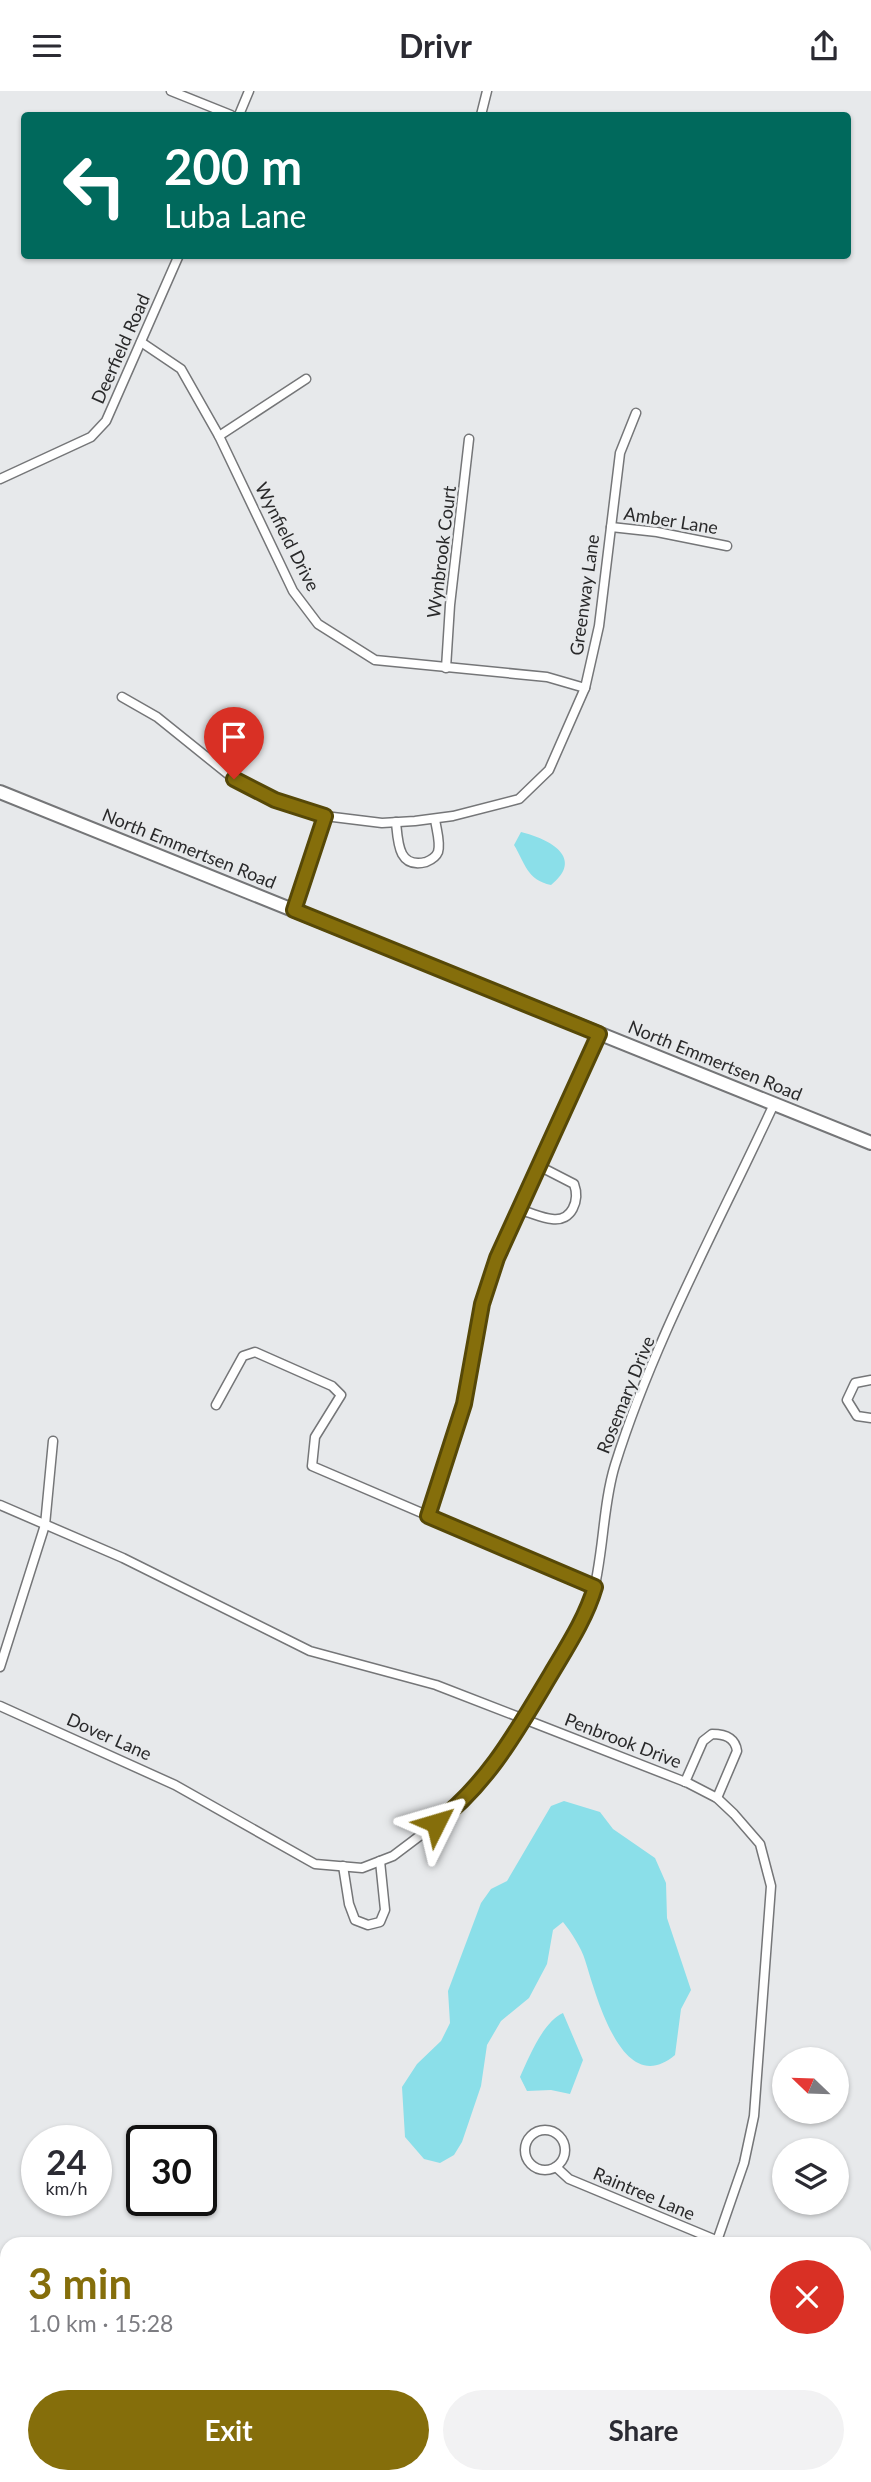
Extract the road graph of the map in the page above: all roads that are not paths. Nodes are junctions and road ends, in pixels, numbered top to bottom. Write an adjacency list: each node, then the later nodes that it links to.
1 (171, 91): 4 (street)
2 (249, 91): 5 (street)
3 (487, 91): 6 (street)
4 (224, 112)
5 (240, 112)
6 (482, 112)
7 (178, 259): 8 (street, Deerfield Road)
8 (141, 342): 11 (street, Wynfield Drive); 13 (street, Deerfield Road)
9 (306, 379): 11 (street)
10 (636, 413): 14 (street, Greenway Lane)
11 (219, 436): 16 (street, Wynfield Drive)
12 (469, 439): 16 (street, Wynbrook Court)
13 (0, 479)
14 (611, 527): 15 (street, Amber Lane); 17 (street, Greenway Lane)
15 (727, 546)
16 (446, 668): 17 (street, Wynfield Drive)
17 (585, 688): 21 (street, Greenway Lane)
18 (122, 697): 20 (street)
19 (0, 792): 23 (street, North Emmertsen Road)
20 (325, 816): 22 (street); 23 (street)
21 (435, 819): 22 (street); 22 (street)
22 (396, 822)
23 (294, 910): 24 (street, North Emmertsen Road)
24 (599, 1034): 25 (street, North Emmertsen Road); 27 (street)
25 (774, 1104): 26 (street, North Emmertsen Road); 36 (street, Rosemary Drive)
26 (871, 1143)
27 (539, 1166): 28 (street); 28 (street)
28 (519, 1210): 34 (street)
29 (871, 1380): 31 (street)
30 (216, 1405): 34 (street)
31 (871, 1418)
32 (53, 1441): 35 (street)
33 (0, 1506): 35 (street, Penbrook Drive)
34 (428, 1516): 36 (street)
35 (45, 1525): 37 (street); 39 (street, Penbrook Drive)
36 (595, 1587): 39 (street, Rosemary Drive)
37 (0, 1667)
38 (0, 1706): 42 (street, Dover Lane)
39 (524, 1719): 40 (street, Penbrook Drive); 43 (street, Rosemary Drive)
40 (685, 1782): 41 (street, Penbrook Drive); 41 (street)
41 (717, 1798): 47 (street, Penbrook Drive)
42 (203, 1801): 44 (street, Rosemary Drive)
43 (380, 1861): 44 (street, Rosemary Drive); 44 (street)
44 (343, 1866)
45 (556, 2167): 45 (street); 46 (street, Raintree Lane)
46 (708, 2237)
47 (722, 2237)

